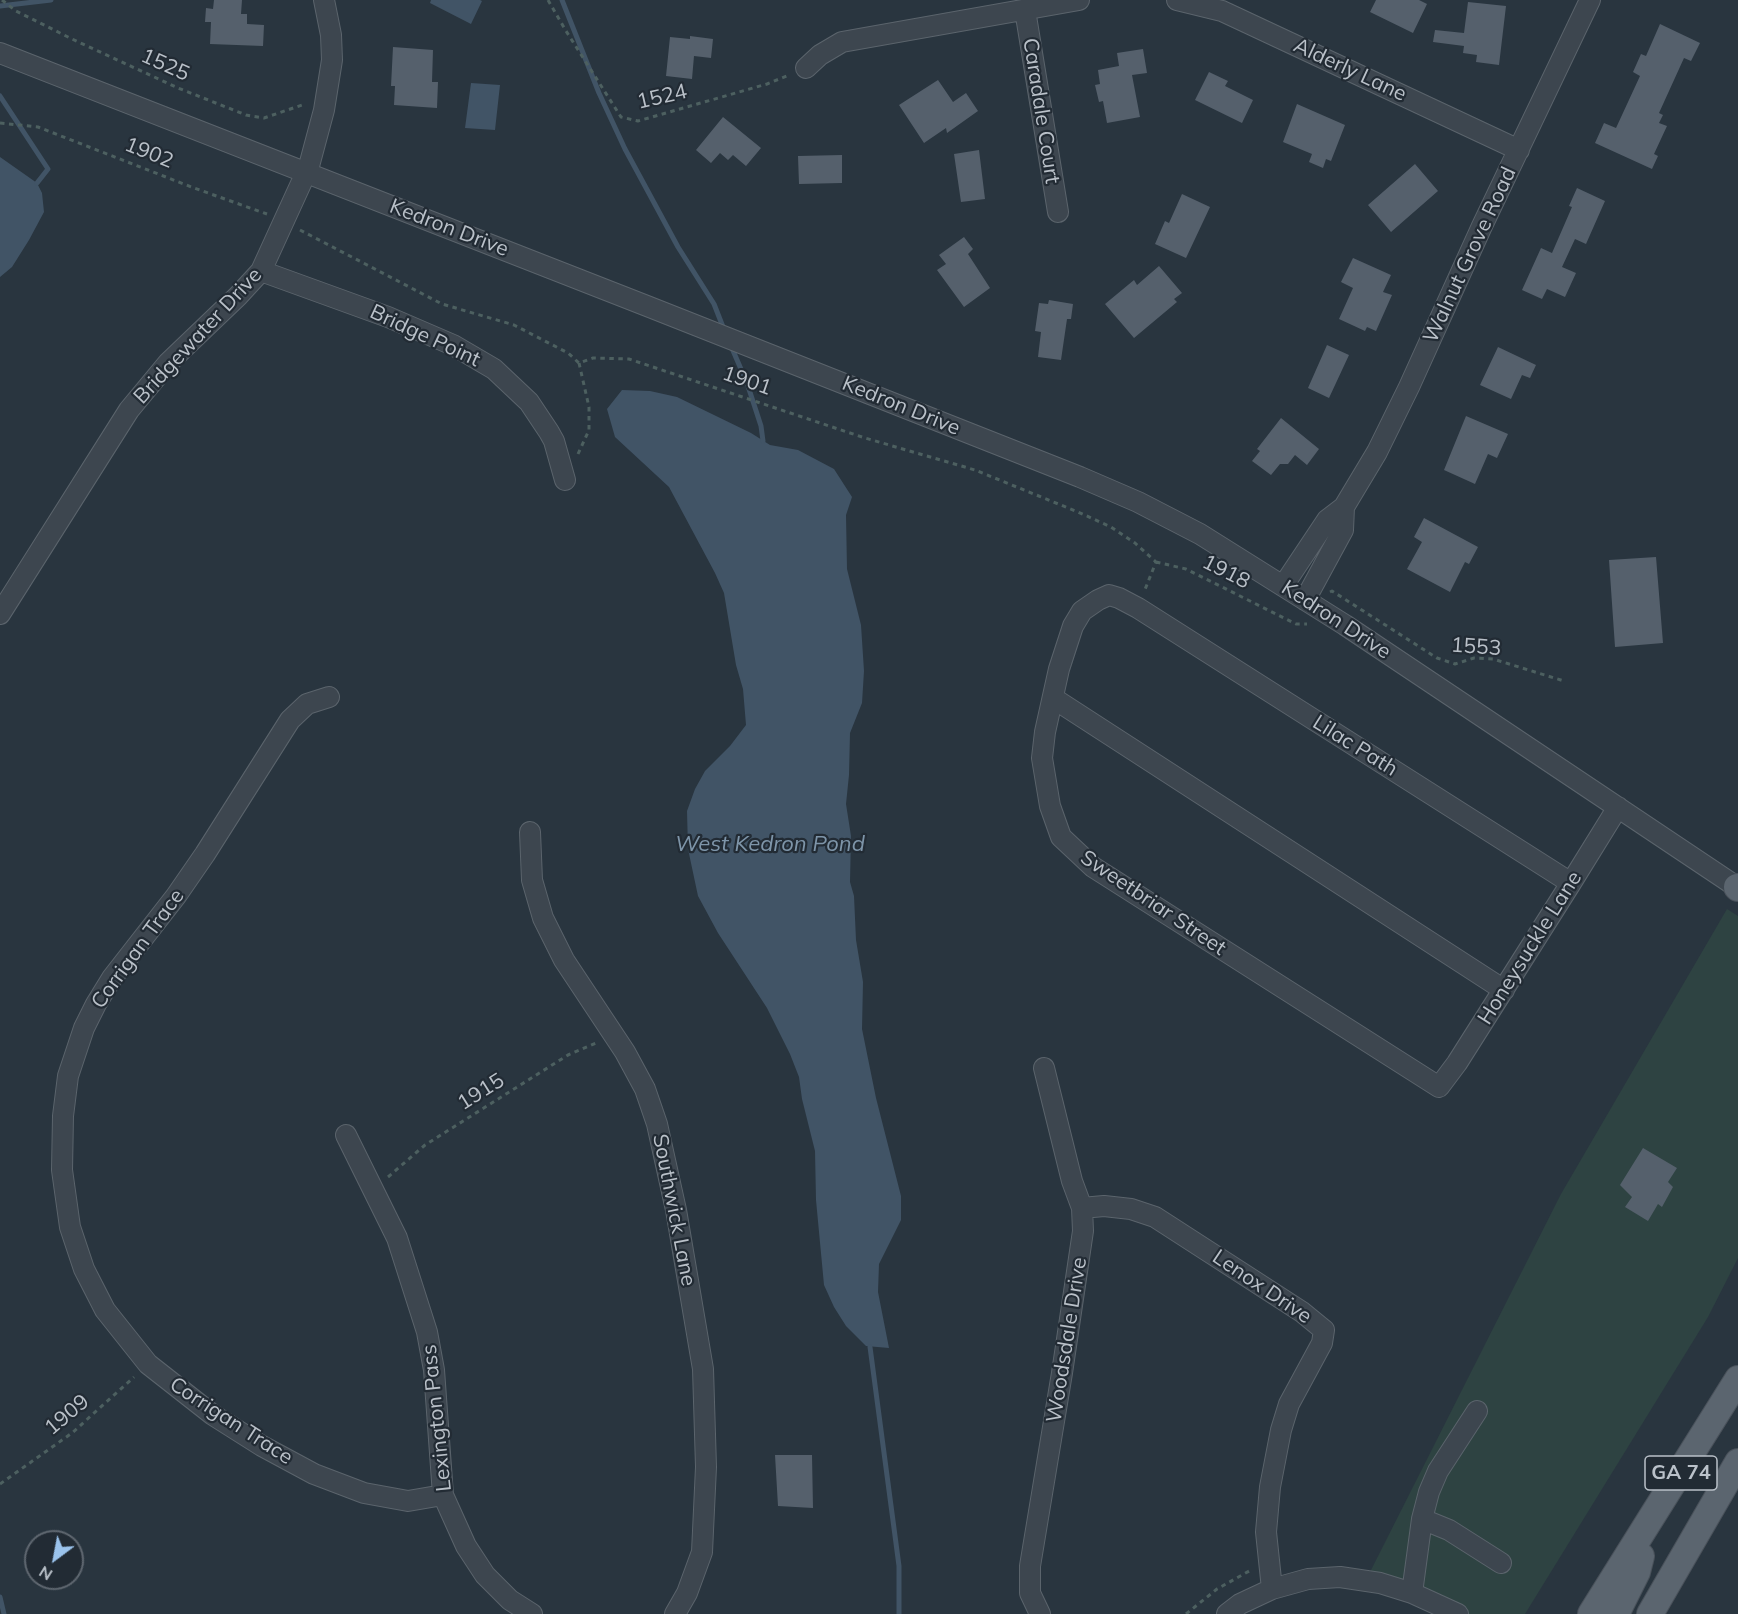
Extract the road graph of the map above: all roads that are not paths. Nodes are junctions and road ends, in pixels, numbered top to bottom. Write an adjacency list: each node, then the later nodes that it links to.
1 (324, 0): 9 (street, Bridgewater Drive)
2 (1079, 0): 5 (street)
3 (1177, 0): 8 (street, Alderly Lane)
4 (1590, 0): 8 (street, Walnut Grove Road)
5 (1025, 10): 7 (street); 10 (street, Caradale Court)
6 (0, 53): 9 (street, Kedron Drive)
7 (806, 68)
8 (1519, 150): 13 (street, Walnut Grove Road)
9 (307, 172): 11 (street, Bridgewater Drive); 14 (street, Kedron Drive)
10 (1058, 212)
11 (261, 271): 12 (street, Bridge Point); 17 (street, Bridgewater Drive)
12 (565, 480)
13 (1344, 507): 14 (street, Walnut Grove Road); 15 (street, Walnut Grove Road)
14 (1283, 586): 15 (street, Kedron Drive)
15 (1312, 604): 20 (street, Kedron Drive)
16 (1138, 608): 19 (street, Sweetbriar Street); 22 (street, Lilac Path)
17 (0, 614)
18 (329, 697): 32 (street, Corrigan Trace)
19 (1053, 698): 24 (street); 26 (street, Sweetbriar Street)
20 (1618, 807): 22 (street, Honeysuckle Lane); 23 (street, Kedron Drive)
21 (530, 832): 39 (street, Southwick Lane)
22 (1571, 883): 24 (street, Honeysuckle Lane)
23 (1738, 887)
24 (1504, 990): 26 (street, Honeysuckle Lane)
25 (1044, 1068): 28 (street, Woodsdale Drive)
26 (1439, 1087)
27 (346, 1135): 32 (street, Lexington Pass)
28 (1082, 1208): 36 (street, Lenox Drive); 40 (street, Woodsdale Drive)
29 (1738, 1379): 33 (main road, GA 74)
30 (1477, 1411): 34 (street)
31 (1738, 1462): 45 (main road, GA 74)
32 (442, 1495): 38 (street, Lexington Pass)
33 (1652, 1518): 43 (main road, GA 74); 44 (main road)
34 (1422, 1519): 35 (street); 37 (street)
35 (1501, 1563)
36 (1272, 1589): 37 (street); 41 (street)
37 (1412, 1593): 42 (street)
38 (532, 1614)
39 (675, 1614)
40 (1040, 1614)
41 (1227, 1614)
42 (1458, 1614)
43 (1591, 1614)
44 (1616, 1614)
45 (1650, 1614)

